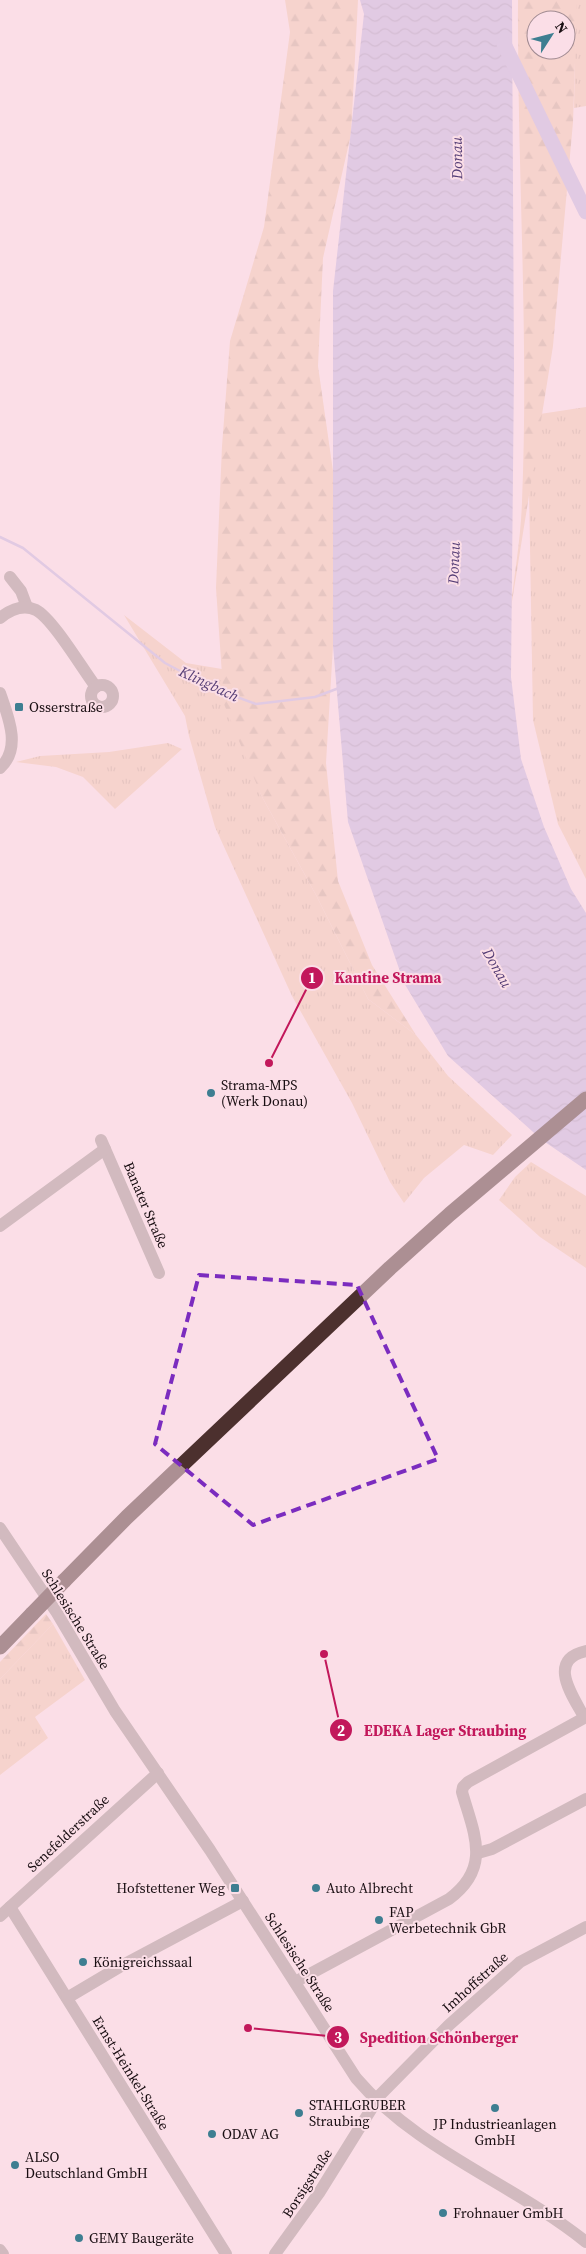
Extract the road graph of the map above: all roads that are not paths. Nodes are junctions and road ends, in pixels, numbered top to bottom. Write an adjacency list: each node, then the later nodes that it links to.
1 (10, 577): 2 (street)
2 (27, 607): 3 (street); 4 (street)
3 (0, 618)
4 (96, 687)
5 (0, 693): 6 (street)
6 (0, 768)
7 (586, 1099): 11 (highway, bridge)
8 (0, 1226): 9 (street, Banater Straße)
9 (159, 1273)
10 (0, 1528): 14 (street, Schlesische Straße)
11 (0, 1647)
12 (586, 1651): 13 (street)
13 (585, 1717): 16 (street)
14 (158, 1773): 17 (street, Schlesische Straße); 18 (street, Senefelderstraße)
15 (586, 1799): 16 (street)
16 (478, 1853): 21 (street)
17 (243, 1901): 21 (street, Schlesische Straße); 22 (street)
18 (10, 1907): 19 (street, Senefelderstraße); 22 (street, Ernst-Heinkel-Straße)
19 (0, 1916)
20 (586, 1927): 23 (street, Imhoffstraße)
21 (294, 1982): 23 (street, Schlesische Straße)
22 (66, 1998): 27 (street, Ernst-Heinkel-Straße)
23 (376, 2100): 24 (street, Schlesische Straße); 28 (street, Borsigstraße)
24 (586, 2242)
25 (0, 2250): 26 (street)
26 (3, 2254)
27 (226, 2254)
28 (275, 2254)

